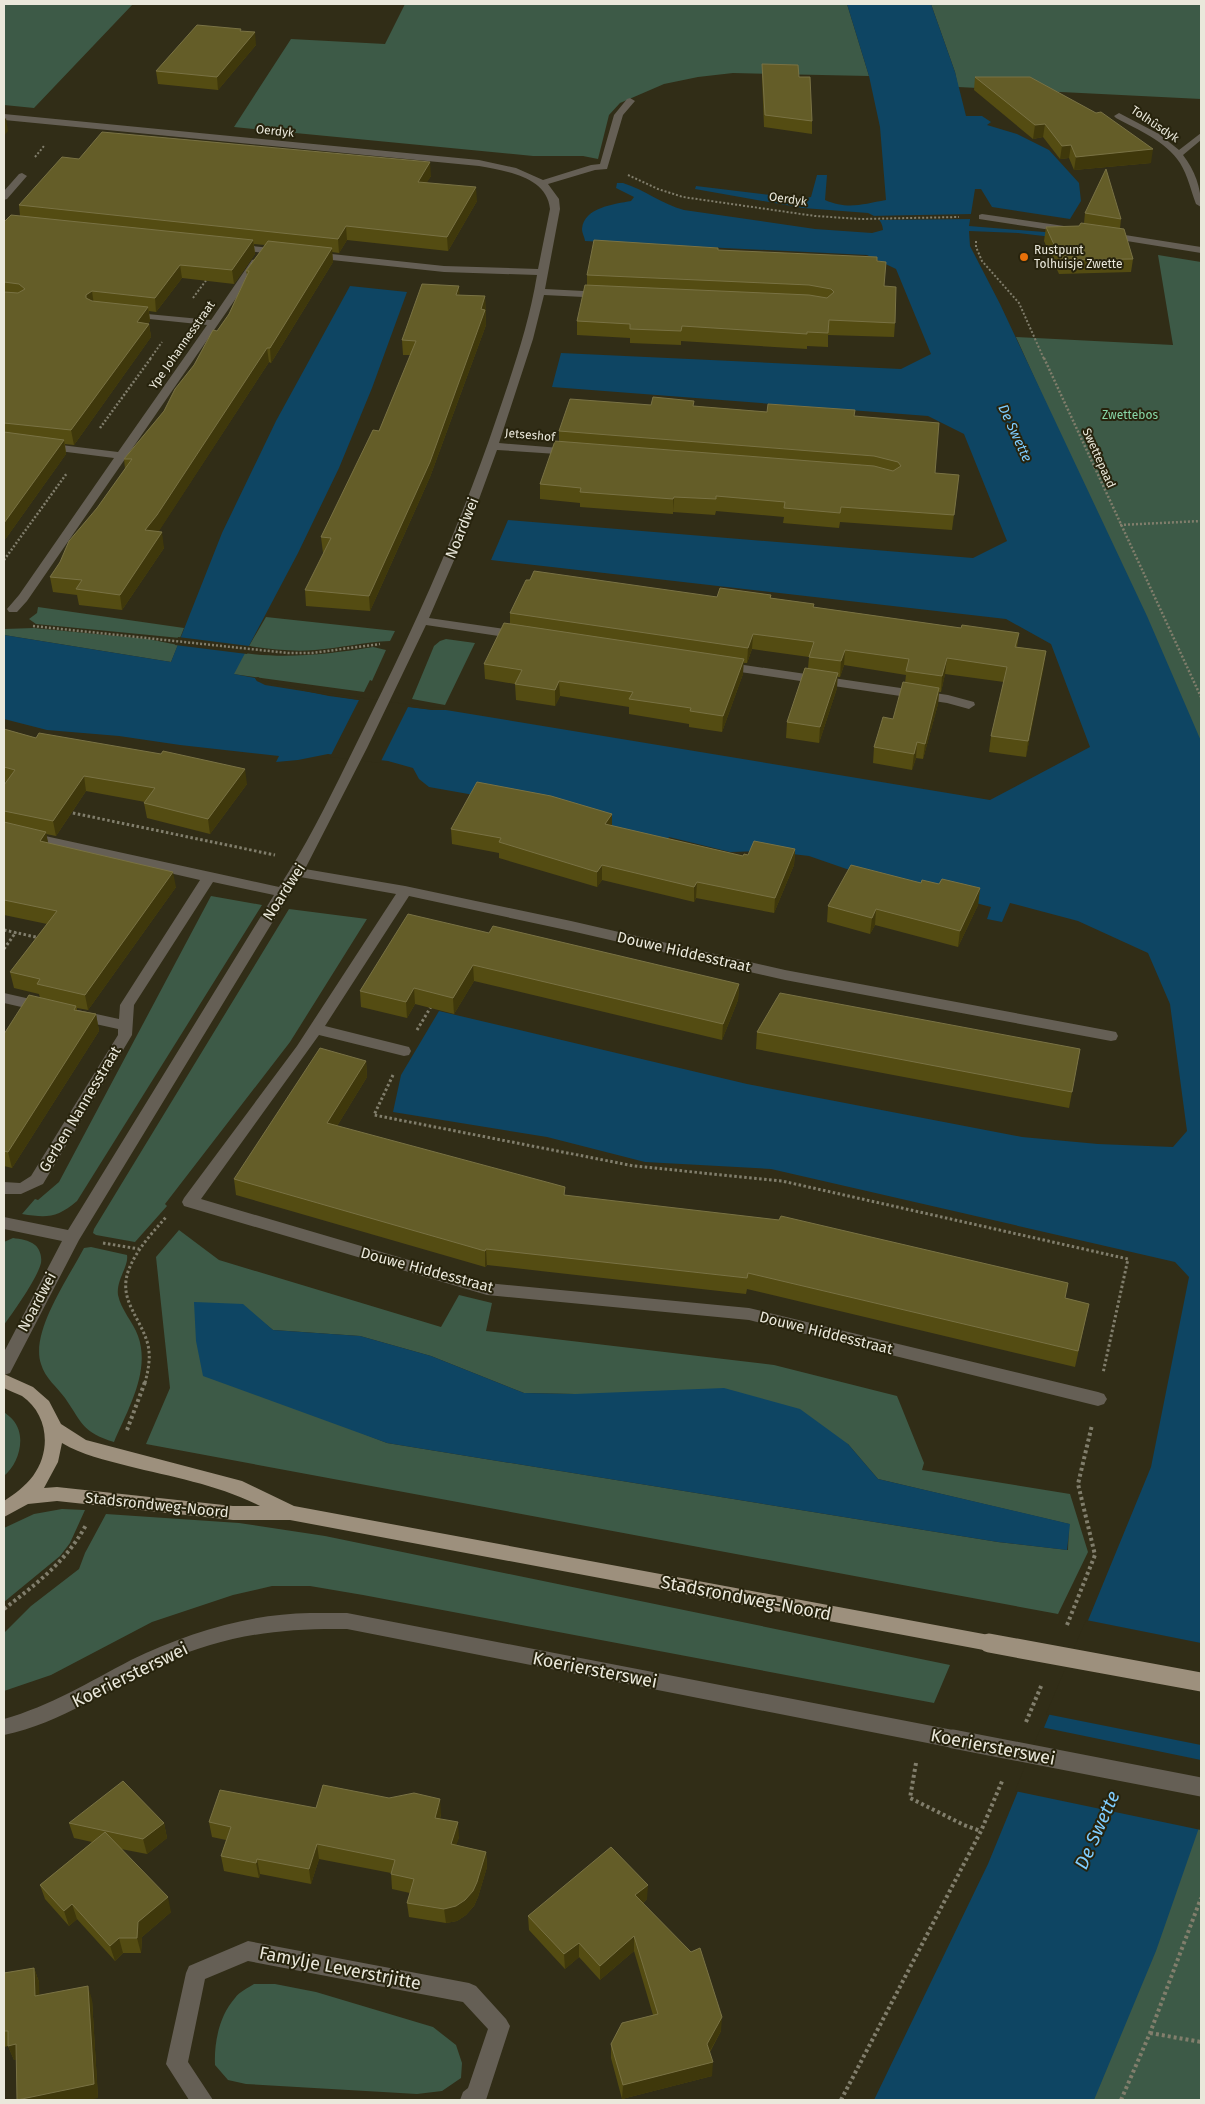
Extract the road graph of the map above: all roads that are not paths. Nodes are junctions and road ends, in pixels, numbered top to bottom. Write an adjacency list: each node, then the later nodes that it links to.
1 (630, 101): 7 (street)
2 (1119, 116): 5 (street, Tolhûsdyk)
3 (4, 117): 7 (street, Oerdyk)
4 (1201, 136): 5 (street, Tolhûsdyk)
5 (1178, 155): 9 (street, Tolhûsdyk)
6 (22, 176): 8 (street)
7 (542, 183): 16 (street)
8 (4, 197)
9 (1201, 204)
10 (982, 217): 11 (street)
11 (1078, 231)
12 (1097, 234): 15 (street)
13 (226, 246): 14 (street)
14 (265, 250): 16 (street); 20 (street, Ype Johannesstraat)
15 (1201, 250)
16 (542, 272): 17 (street, Noardwei)
17 (540, 292): 18 (street); 22 (street, Noardwei)
18 (610, 295)
19 (122, 313): 20 (street)
20 (214, 323): 24 (street, Ype Johannesstraat)
21 (4, 442): 24 (street)
22 (494, 446): 23 (street, Jetseshof); 26 (street, Noardwei)
23 (584, 453)
24 (121, 456): 25 (street, Ype Johannesstraat)
25 (13, 609)
26 (423, 621): 27 (street); 31 (street, Noardwei)
27 (530, 637)
28 (714, 665): 29 (street)
29 (969, 705)
30 (4, 831): 32 (street)
31 (301, 866): 33 (street, Douwe Hiddesstraat); 34 (street, Noardwei)
32 (209, 877): 34 (street); 36 (street, Gerben Nannesstraat)
33 (404, 891): 37 (street); 38 (street, Douwe Hiddesstraat)
34 (283, 892): 42 (street, Noardwei)
35 (4, 998): 36 (street)
36 (125, 1026): 40 (street, Gerben Nannesstraat)
37 (316, 1029): 39 (street); 45 (street, Douwe Hiddesstraat)
38 (1111, 1036)
39 (404, 1051)
40 (4, 1188)
41 (4, 1223): 42 (street)
42 (72, 1237): 43 (street, Noardwei)
43 (4, 1368)
44 (4, 1382): 46 (main road)
45 (1098, 1398)
46 (54, 1429): 47 (main road); 49 (main road, Stadsrondweg-Noord)
47 (24, 1497): 48 (main road); 49 (main road, Stadsrondweg-Noord)
48 (4, 1510)
49 (290, 1513): 50 (main road, Stadsrondweg-Noord, bridge)
50 (1201, 1682)
51 (4, 1727): 52 (street, Koeriersterswei, bridge)
52 (1201, 1787)
53 (202, 2100): 54 (street, Famylje Leverstrjitte)
54 (471, 2100)

